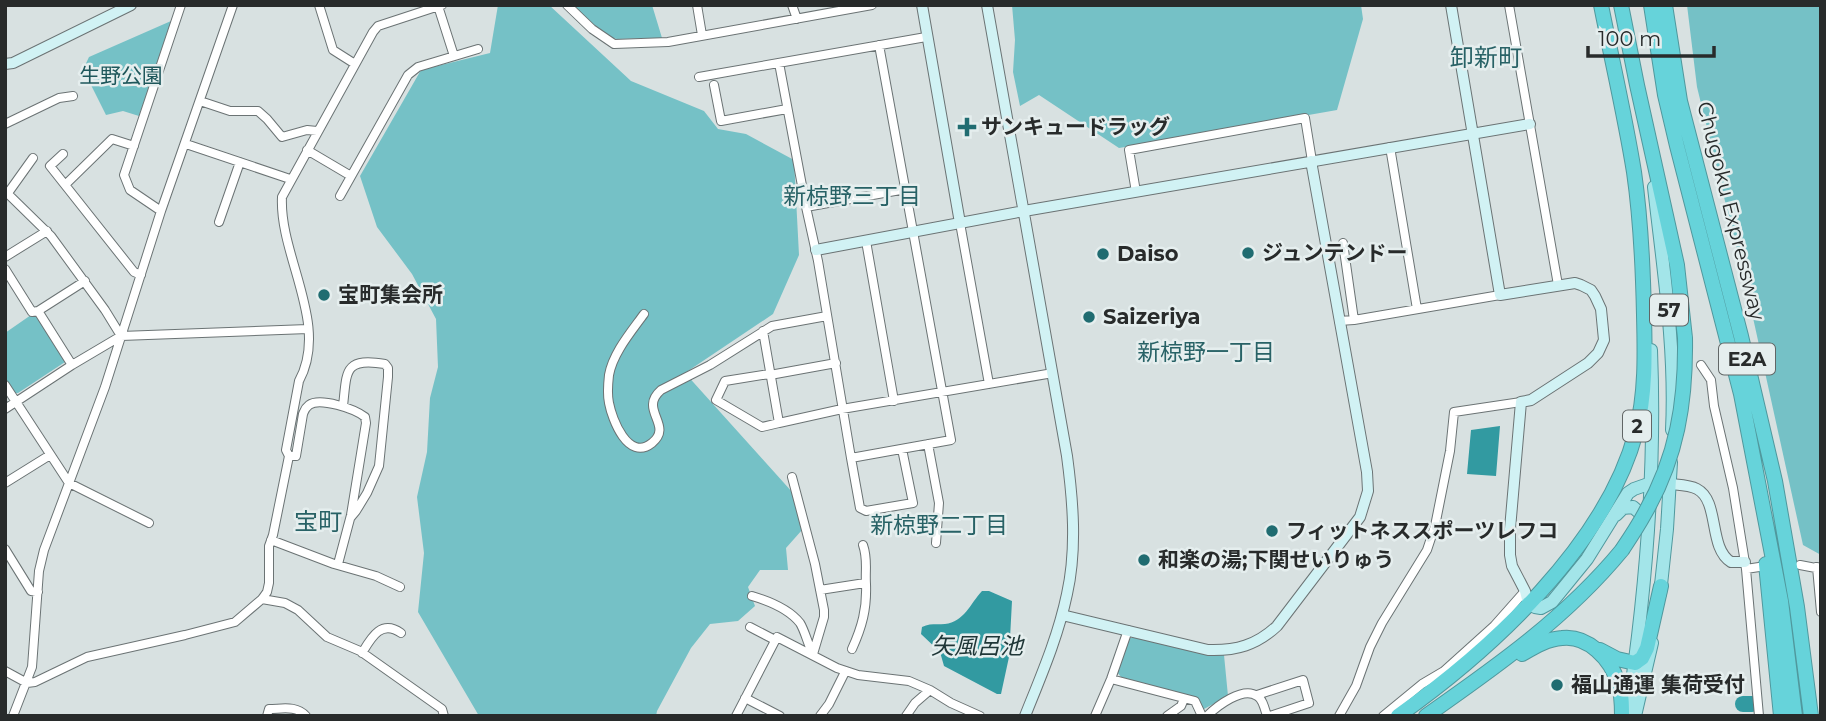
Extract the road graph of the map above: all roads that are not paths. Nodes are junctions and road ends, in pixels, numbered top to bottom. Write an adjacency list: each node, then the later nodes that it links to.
1 (131, 5): 18 (street)
2 (181, 5): 39 (street)
3 (233, 5): 31 (street)
4 (318, 5): 27 (street)
5 (567, 5): 20 (street)
6 (697, 5): 20 (street)
7 (792, 5): 19 (street)
8 (872, 5): 19 (street)
9 (922, 5): 21 (street)
10 (987, 5): 55 (street)
11 (1451, 5): 36 (street)
12 (1510, 5): 34 (street)
13 (1601, 5): 64 (highway, 2)
14 (1621, 5): 37 (highway, 2)
15 (1651, 5): 100 (highway, Chugoku Expressway / E2A)
16 (1665, 5): 172 (highway, Chugoku Expressway / E2A)
17 (440, 6): 24 (street); 27 (street)
18 (113, 9): 26 (street)
19 (797, 19): 20 (street)
20 (702, 35)
21 (926, 37): 22 (street); 57 (street)
22 (879, 45): 25 (street); 49 (street)
23 (478, 49): 24 (street)
24 (454, 56): 46 (street)
25 (779, 63): 28 (street); 32 (street)
26 (5, 64)
27 (355, 64): 35 (street)
28 (699, 77)
29 (714, 85): 32 (street)
30 (73, 96): 33 (street)
31 (200, 101): 35 (street); 38 (street)
32 (788, 109): 53 (street)
33 (5, 124)
34 (1530, 124): 36 (street); 68 (street)
35 (317, 131): 41 (street)
36 (1473, 134): 40 (street); 69 (street)
37 (1648, 138): 104 (main road, 57); 138 (highway, 2, bridge)
38 (186, 144): 45 (street); 54 (street)
39 (134, 146): 48 (street); 54 (street)
40 (1390, 147): 44 (street); 70 (street)
41 (307, 150): 46 (street); 47 (street)
42 (63, 154): 48 (street)
43 (33, 158): 50 (street)
44 (1311, 161): 51 (street); 51 (street); 75 (street)
45 (240, 162): 47 (street); 56 (street)
46 (351, 176): 52 (street)
47 (290, 179): 76 (street)
48 (66, 184): 66 (street)
49 (905, 189): 53 (street); 59 (street)
50 (7, 192): 58 (street)
51 (1136, 192): 55 (street)
52 (340, 197)
53 (806, 207): 62 (street)
54 (161, 211): 66 (street)
55 (1024, 211): 57 (street); 82 (street)
56 (219, 222)
57 (960, 223): 59 (street); 84 (street)
58 (47, 231): 63 (street); 67 (street)
59 (913, 232): 60 (street); 86 (street)
60 (866, 241): 62 (street); 87 (street)
61 (1343, 243): 74 (street)
62 (816, 250): 73 (street)
63 (5, 257)
64 (1643, 262): 103 (main road, 57); 118 (highway, 2)
65 (5, 269): 71 (street)
66 (141, 275): 78 (street)
67 (85, 281): 71 (street); 78 (street)
68 (1558, 285): 69 (street); 89 (street)
69 (1500, 295): 70 (street)
70 (1417, 309): 74 (street)
71 (38, 311): 80 (street)
72 (644, 314): 77 (street)
73 (827, 316): 77 (street); 79 (street)
74 (1354, 320): 75 (street)
75 (1339, 321): 130 (street)
76 (308, 329): 78 (street); 97 (street)
77 (763, 331): 83 (street)
78 (121, 336): 80 (street); 102 (street)
79 (835, 363): 83 (street); 92 (street)
80 (72, 365): 88 (street)
81 (1701, 365): 115 (street)
82 (1053, 373): 84 (street); 128 (street)
83 (769, 375): 93 (street); 93 (street)
84 (989, 384): 86 (street)
85 (5, 385): 88 (street)
86 (942, 393): 87 (street); 94 (street)
87 (894, 401): 92 (street)
88 (16, 402): 91 (street); 96 (street)
89 (1521, 402): 125 (street); 163 (street)
90 (343, 406): 97 (street); 105 (street); 105 (street)
91 (5, 409)
92 (842, 409): 93 (street); 98 (street)
93 (779, 424)
94 (928, 444): 95 (street); 110 (street)
95 (902, 449): 98 (street); 98 (street)
96 (50, 455): 101 (street); 102 (street)
97 (289, 456): 109 (street)
98 (851, 458)
99 (792, 477): 122 (street)
100 (1758, 481): 170 (highway); 171 (highway, Chugoku Expressway / E2A)
101 (5, 483)
102 (69, 483): 107 (street); 123 (street)
103 (1651, 483): 104 (main road); 106 (main road); 108 (main road, 57); 118 (main road)
104 (1670, 484): 115 (street); 120 (main road, 57)
105 (350, 518): 113 (street)
106 (1611, 521): 108 (main road); 125 (main road)
107 (149, 523)
108 (1649, 530): 137 (main road, 57)
109 (271, 540): 113 (street); 126 (street)
110 (936, 543)
111 (863, 545): 119 (street)
112 (5, 549): 123 (street)
113 (338, 564): 121 (street)
114 (1800, 565): 117 (street)
115 (1746, 566): 116 (street); 169 (street)
116 (1759, 568)
117 (1819, 568): 127 (street)
118 (1556, 573): 125 (highway, 2)
119 (866, 583): 122 (street); 134 (street)
120 (1661, 586): 137 (highway); 168 (main road, 57)
121 (400, 587)
122 (820, 590): 136 (street)
123 (38, 592): 142 (street)
124 (752, 596): 136 (street)
125 (1527, 597): 147 (highway, 2)
126 (262, 599): 135 (street); 142 (street)
127 (1821, 612)
128 (1062, 615): 130 (street); 158 (street)
129 (750, 627): 132 (street)
130 (1128, 630): 141 (street)
131 (401, 634): 135 (street)
132 (775, 640): 136 (street); 145 (street)
133 (1591, 645): 137 (highway); 138 (highway); 166 (highway)
134 (852, 649)
135 (362, 653): 153 (street)
136 (813, 654): 140 (street)
137 (1635, 663): 167 (main road, 57)
138 (1498, 666): 165 (highway, 2)
139 (5, 671): 142 (street)
140 (845, 671): 143 (street); 156 (street)
141 (1111, 679): 146 (street); 159 (street)
142 (27, 683): 150 (street)
143 (930, 690): 149 (street); 157 (street)
144 (1257, 695): 161 (street); 162 (street); 162 (street)
145 (746, 698): 154 (street); 155 (street)
146 (1184, 699): 160 (street); 161 (street)
147 (1401, 707): 164 (street)
148 (290, 712): 151 (street); 152 (street)
149 (977, 715)
150 (13, 716)
151 (267, 716)
152 (306, 716)
153 (444, 716)
154 (736, 716)
155 (780, 716)
156 (820, 716)
157 (906, 716)
158 (1025, 716)
159 (1095, 716)
160 (1167, 716)
161 (1205, 716)
162 (1269, 716)
163 (1339, 716)
164 (1383, 716)
165 (1426, 716)
166 (1622, 716)
167 (1628, 716)
168 (1636, 716)
169 (1759, 716)
170 (1781, 716)
171 (1795, 716)
172 (1811, 716)

